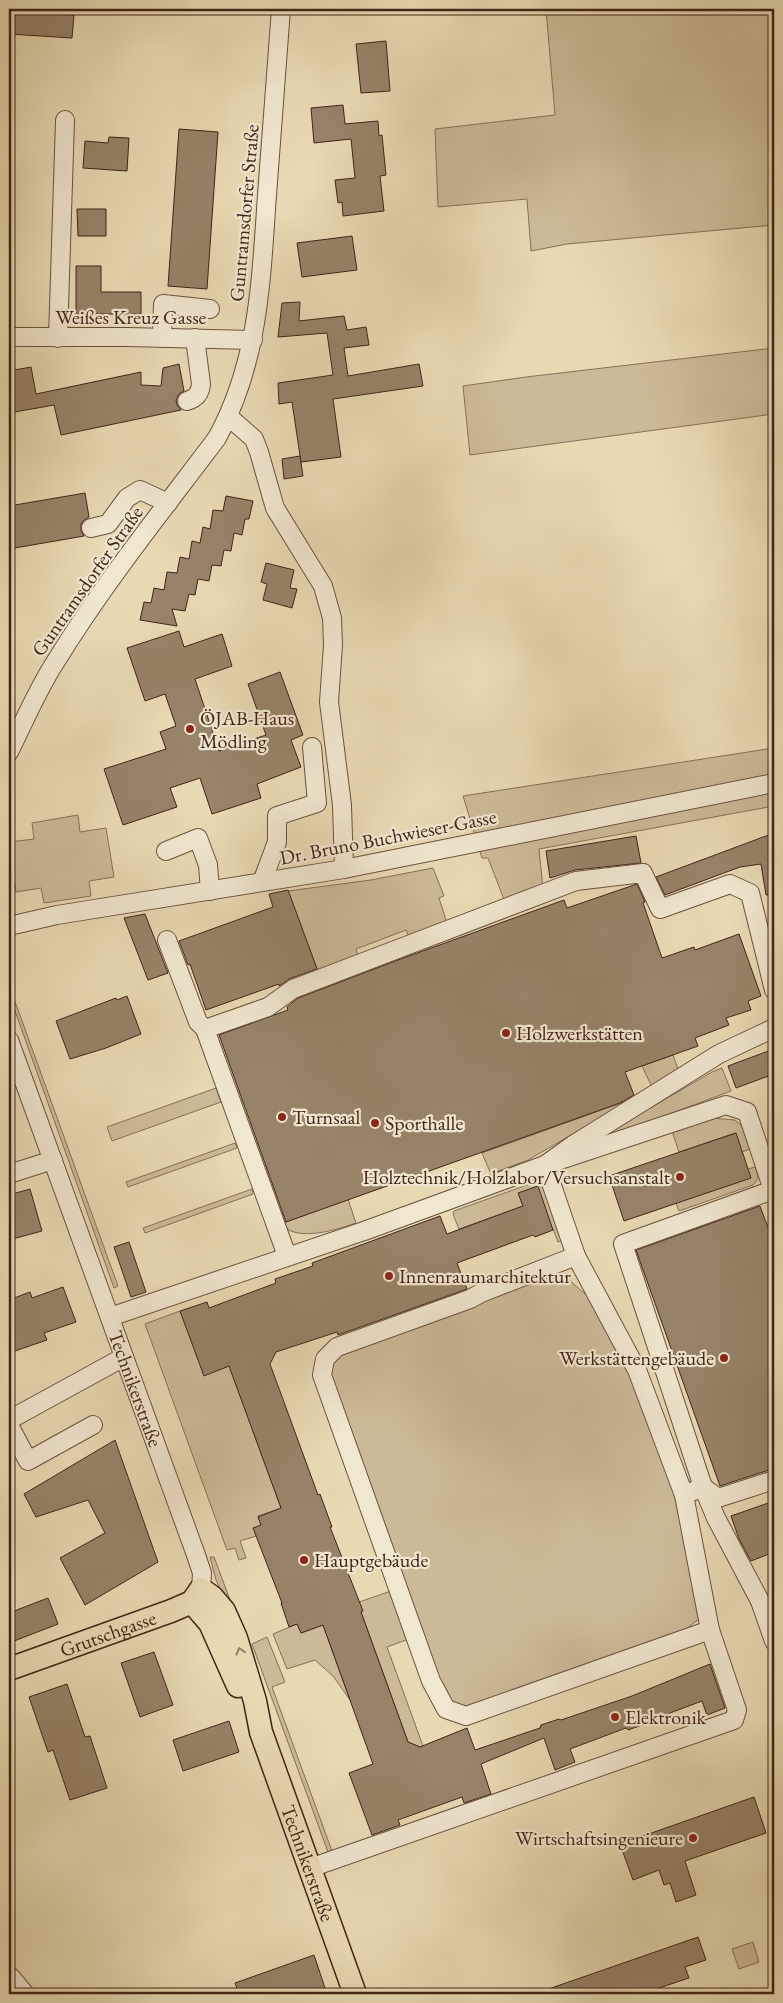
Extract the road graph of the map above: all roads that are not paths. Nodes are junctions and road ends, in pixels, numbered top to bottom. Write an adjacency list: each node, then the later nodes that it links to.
1 (281, 9): 8 (street, Guntramsdorfer Straße)
2 (65, 120): 5 (street)
3 (210, 309): 6 (street)
4 (9, 337): 5 (street, Weißes Kreuz Gasse)
5 (58, 338): 6 (street, Weißes Kreuz Gasse)
6 (162, 338): 7 (street, Weißes Kreuz Gasse)
7 (195, 338): 8 (street, Weißes Kreuz Gasse); 9 (street)
8 (253, 340): 10 (street, Guntramsdorfer Straße)
9 (186, 401)
10 (229, 417): 11 (street, Guntramsdorfer Straße); 17 (street)
11 (168, 503): 12 (street); 14 (street, Guntramsdorfer Straße)
12 (91, 528)
13 (312, 747): 18 (street)
14 (9, 752)
15 (774, 783): 17 (street, Dr. Bruno Buchwieser-Gasse)
16 (166, 851): 19 (street)
17 (344, 869): 18 (street, Dr. Bruno Buchwieser-Gasse)
18 (262, 882): 19 (street, Dr. Bruno Buchwieser-Gasse)
19 (210, 891): 20 (street, Dr. Bruno Buchwieser-Gasse)
20 (9, 926)
21 (167, 940): 24 (street)
22 (774, 990): 24 (street)
23 (774, 1028): 27 (street)
24 (205, 1029): 30 (street)
25 (9, 1040): 26 (street, Technikerstraße)
26 (53, 1160): 28 (street); 32 (street, Technikerstraße)
27 (545, 1166): 29 (street); 30 (street); 31 (street)
28 (9, 1174)
29 (774, 1192): 38 (street)
30 (287, 1256): 32 (street)
31 (576, 1256): 39 (street); 41 (street)
32 (110, 1317): 33 (street, Technikerstraße)
33 (124, 1356): 34 (street); 40 (street, Technikerstraße)
34 (9, 1420)
35 (9, 1425): 36 (street)
36 (93, 1425)
37 (774, 1480): 38 (street)
38 (703, 1487): 39 (street); 42 (street)
39 (684, 1495): 41 (street)
40 (196, 1596): 43 (main road, Grutschgasse); 44 (main road, Technikerstraße)
41 (710, 1630): 44 (street)
42 (774, 1641)
43 (9, 1669)
44 (310, 1868): 47 (main road, Technikerstraße)
45 (9, 1975): 46 (street)
46 (25, 1994)
47 (355, 1994)

